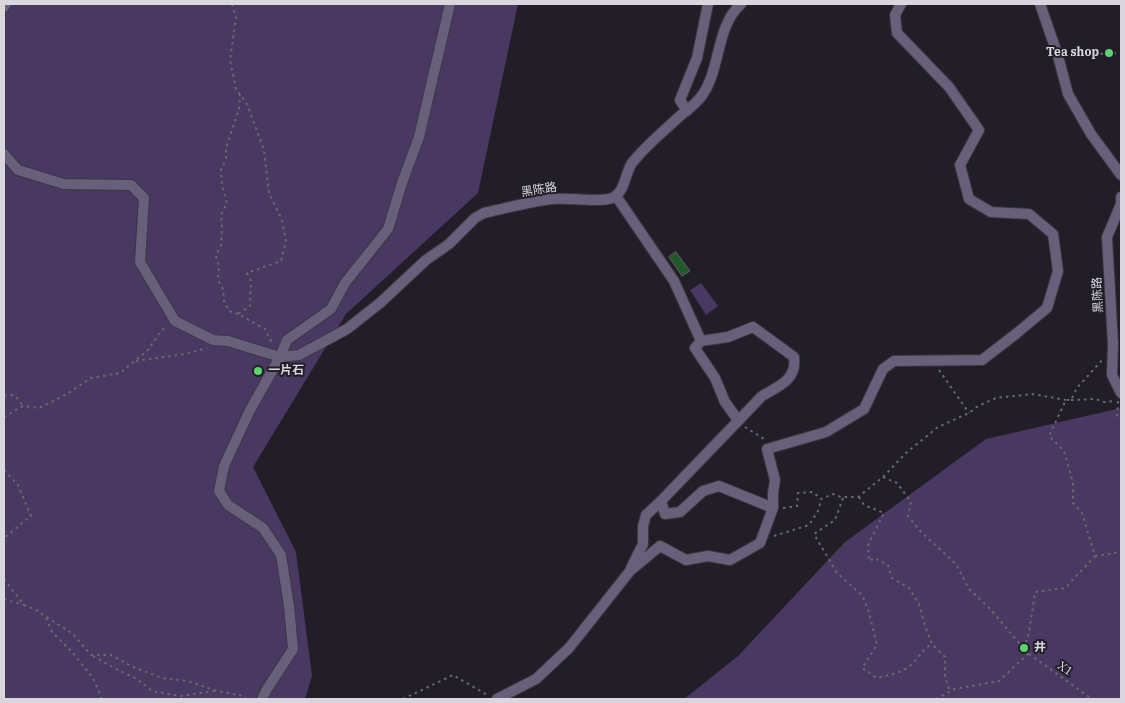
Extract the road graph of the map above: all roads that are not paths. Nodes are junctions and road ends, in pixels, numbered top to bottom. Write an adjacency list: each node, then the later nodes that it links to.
1 (6, 4): 7 (street)
2 (450, 4): 14 (street)
3 (708, 4): 8 (street)
4 (741, 4): 8 (street)
5 (901, 4): 18 (street)
6 (1040, 4): 10 (street)
7 (4, 7)
8 (686, 111): 11 (street)
9 (4, 154): 14 (street)
10 (1121, 174)
11 (616, 196): 13 (street); 14 (street, 黑陈路)
12 (1121, 197): 15 (street, 黑陈路)
13 (701, 341): 16 (street); 16 (street)
14 (280, 357): 20 (street)
15 (1120, 398)
16 (738, 420): 17 (street)
17 (660, 501): 18 (street); 19 (street)
18 (773, 508): 19 (street)
19 (630, 571): 21 (street)
20 (262, 699)
21 (496, 699)

